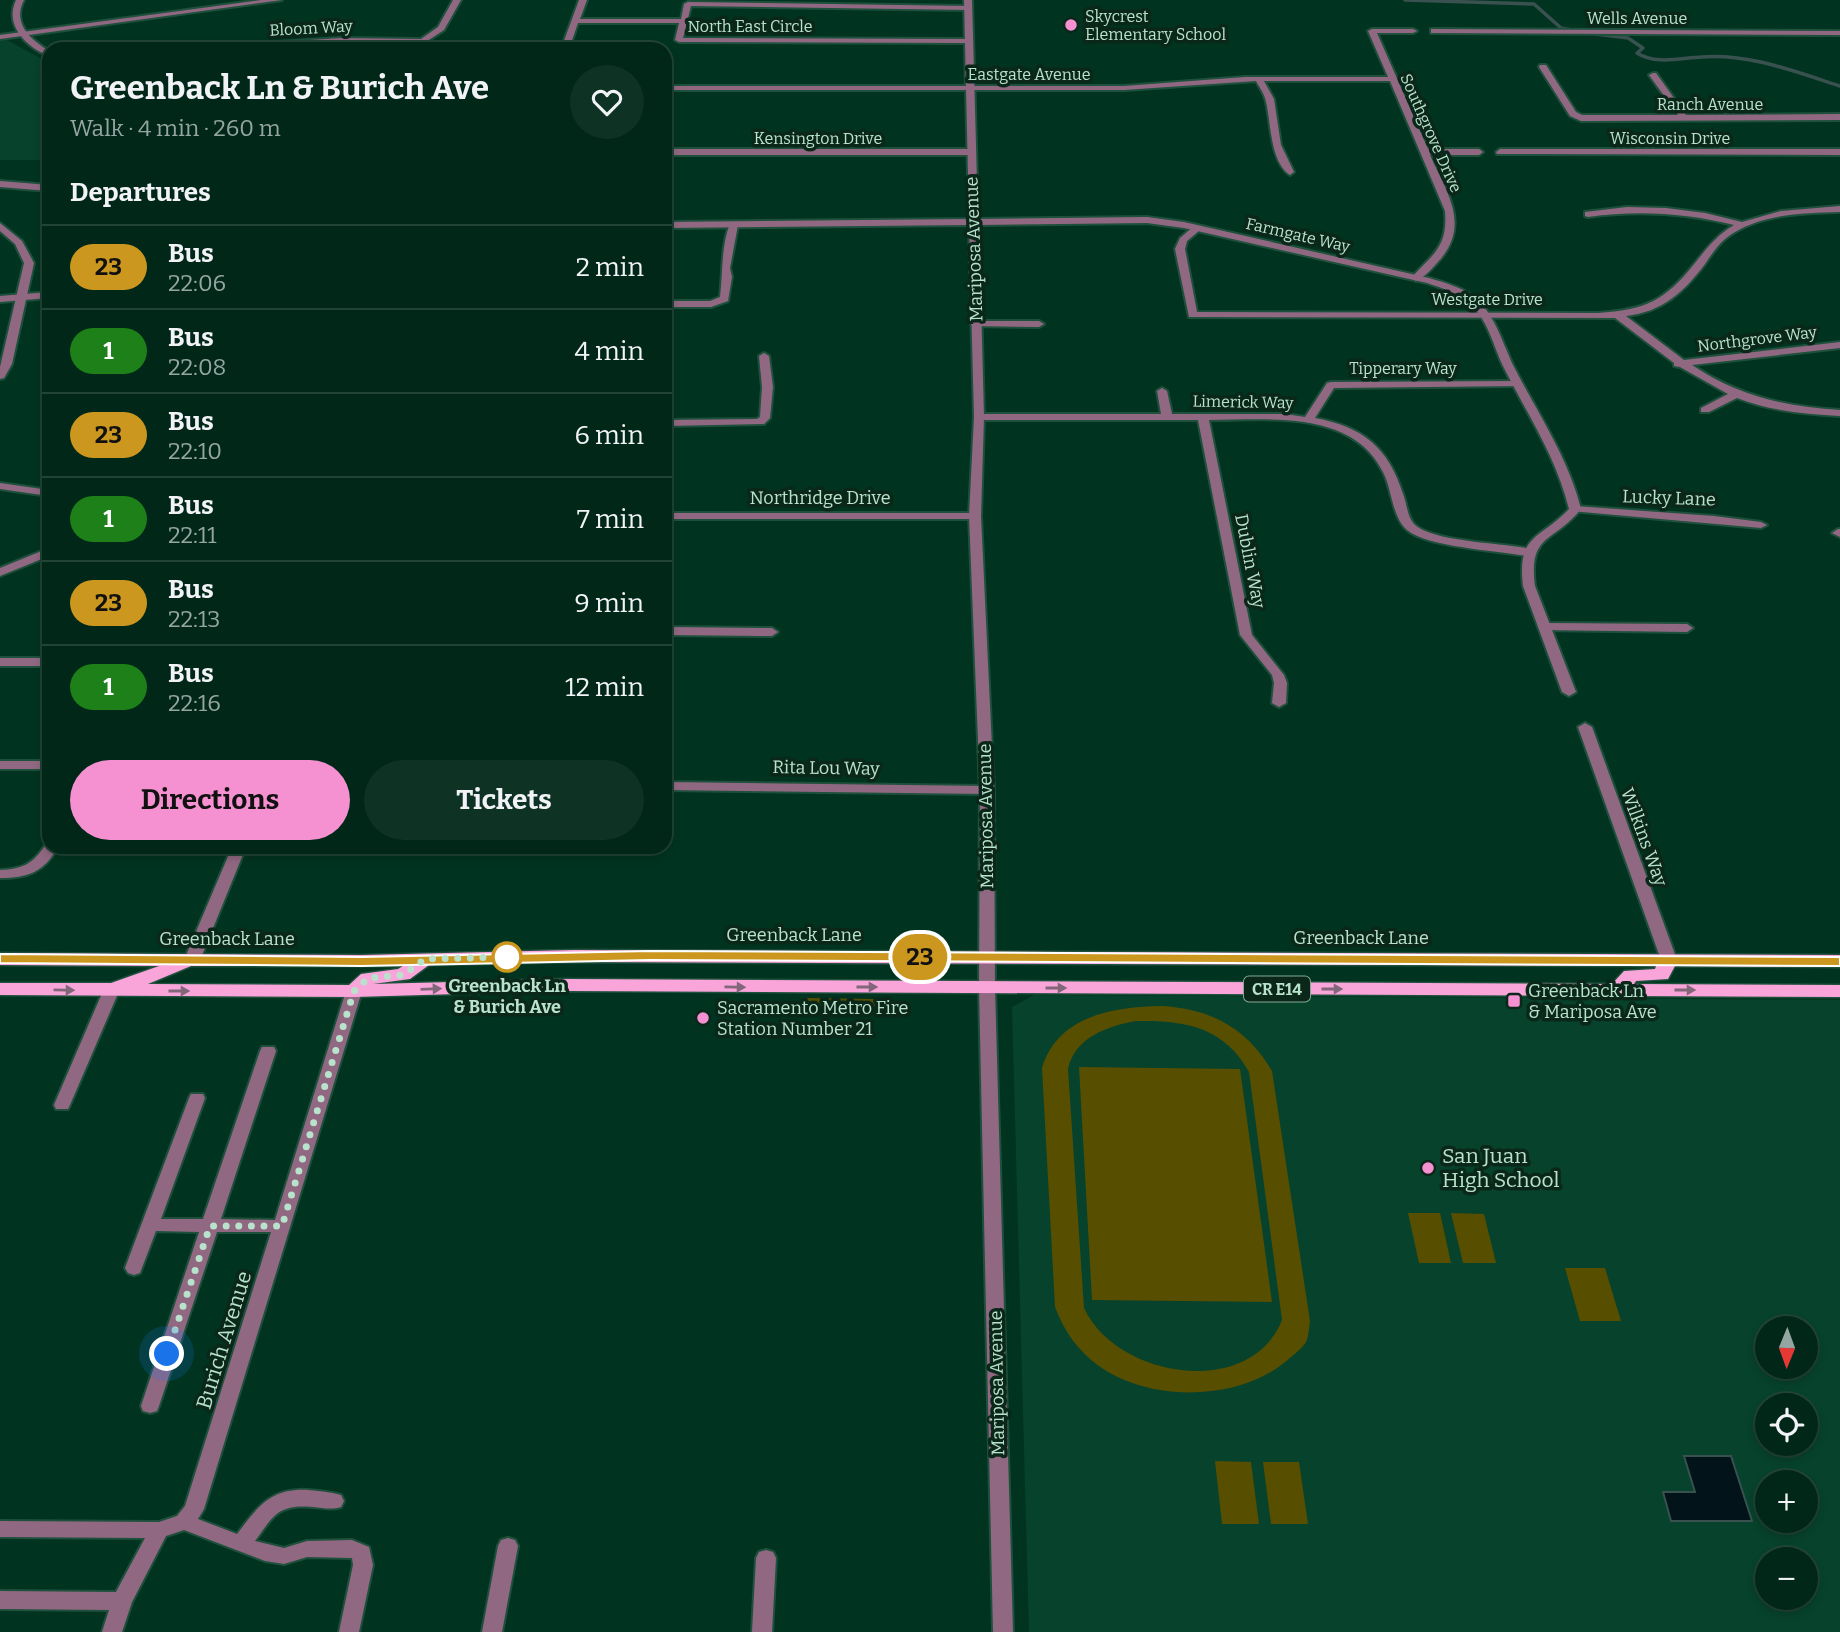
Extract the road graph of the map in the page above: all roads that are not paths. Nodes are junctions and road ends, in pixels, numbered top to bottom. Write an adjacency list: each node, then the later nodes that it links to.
1 (20, 0): 10 (street)
2 (278, 0): 10 (street)
3 (457, 0): 13 (street)
4 (583, 0): 7 (street)
5 (968, 4): 6 (street, North East Circle); 14 (street, Mariposa Avenue)
6 (684, 21): 7 (street); 14 (street, North East Circle)
7 (575, 22): 16 (street)
8 (1413, 32): 21 (street, Southgrove Drive)
9 (1434, 32): 11 (street, Wells Avenue)
10 (22, 33): 12 (street); 17 (street)
11 (1840, 33)
12 (0, 37)
13 (422, 41): 15 (street, Bloom Way)
14 (969, 41): 23 (street, Mariposa Avenue)
15 (310, 42)
16 (568, 42)
17 (42, 49)
18 (1543, 67): 25 (street, Ranch Avenue)
19 (1653, 75): 25 (street)
20 (1259, 79): 21 (street, Eastgate Avenue); 23 (street, Eastgate Avenue); 32 (street)
21 (1392, 79): 28 (street, Southgrove Drive)
22 (672, 88): 23 (street, Eastgate Avenue)
23 (970, 88): 27 (street, Mariposa Avenue)
24 (1840, 117): 25 (street, Ranch Avenue)
25 (1684, 118)
26 (672, 152): 27 (street, Kensington Drive)
27 (970, 152): 37 (street, Mariposa Avenue)
28 (1425, 152): 29 (street); 43 (street, Southgrove Drive)
29 (1479, 152)
30 (1500, 152): 31 (street, Wisconsin Drive)
31 (1840, 152)
32 (1290, 172)
33 (2, 186): 34 (street)
34 (42, 188)
35 (1840, 209): 40 (street, Westgate Drive)
36 (1588, 214): 40 (street)
37 (974, 220): 39 (street, Farmgate Way); 42 (street, Farmgate Way); 50 (street, Mariposa Avenue)
38 (672, 225): 39 (street, Farmgate Way)
39 (733, 225): 47 (street)
40 (1743, 225): 49 (street, Westgate Drive)
41 (0, 226): 45 (street)
42 (1197, 228): 43 (street, Farmgate Way); 48 (street, Westgate Drive)
43 (1416, 278): 48 (street, Farmgate Way)
44 (42, 296): 45 (street)
45 (23, 298): 46 (street); 54 (street)
46 (0, 299)
47 (672, 304)
48 (1484, 315): 49 (street, Westgate Drive); 57 (street, Farmgate Way)
49 (1618, 315): 55 (street)
50 (976, 324): 51 (street); 64 (street, Mariposa Avenue)
51 (1039, 324)
52 (1840, 345): 55 (street, Northgrove Way)
53 (764, 356): 66 (street)
54 (3, 364): 56 (street)
55 (1678, 364): 59 (street)
56 (0, 376)
57 (1517, 384): 65 (street, Tipperary Way); 69 (street, Farmgate Way)
58 (1162, 391): 62 (street)
59 (1737, 394): 60 (street); 61 (street)
60 (1706, 410)
61 (1840, 413)
62 (1167, 416): 63 (street, Limerick Way); 64 (street, Limerick Way)
63 (1203, 416): 65 (street, Limerick Way); 83 (street, Dublin Way)
64 (978, 417): 71 (street, Mariposa Avenue)
65 (1308, 420): 73 (street, Limerick Way)
66 (672, 423)
67 (0, 486): 68 (street)
68 (42, 492)
69 (1574, 509): 72 (street, Lucky Lane); 73 (street)
70 (672, 516): 71 (street, Northridge Drive)
71 (975, 516): 88 (street, Mariposa Avenue)
72 (1761, 525)
73 (1527, 552): 76 (street)
74 (42, 555): 75 (street)
75 (0, 572)
76 (1544, 627): 77 (street); 82 (street)
77 (1687, 628)
78 (672, 631): 79 (street)
79 (772, 632)
80 (0, 662): 81 (street)
81 (42, 662)
82 (1569, 692)
83 (1279, 703)
84 (1586, 727): 97 (street, Wilkins Way)
85 (0, 765): 86 (street)
86 (42, 765)
87 (672, 786): 88 (street, Rita Lou Way)
88 (987, 789): 94 (street, Mariposa Avenue)
89 (48, 854): 91 (street)
90 (236, 854): 96 (street)
91 (0, 874)
92 (676, 956): 94 (main road, Greenback Lane / CR E14); 95 (main road, Greenback Lane / CR E14); 99 (main road)
93 (0, 958): 96 (main road, Greenback Lane / CR E14)
94 (988, 958): 97 (main road, Greenback Lane / CR E14); 100 (street, Mariposa Avenue)
95 (425, 959): 96 (main road, Greenback Lane / CR E14); 104 (main road)
96 (192, 960): 103 (main road)
97 (1669, 960): 98 (main road, Greenback Lane / CR E14); 102 (main road)
98 (1840, 961)
99 (671, 986): 100 (main road, CR E14, one-way to 100); 104 (main road, CR E14, one-way to 99)
100 (987, 988): 102 (main road, CR E14, one-way to 102); 127 (street, Mariposa Avenue)
101 (0, 989): 103 (main road, CR E14, one-way to 103)
102 (1617, 990): 105 (main road, CR E14, one-way to 105)
103 (111, 991): 104 (main road, CR E14, one-way to 104); 108 (street)
104 (354, 991): 111 (street, Burich Avenue)
105 (1840, 992)
106 (268, 1051): 110 (street)
107 (197, 1098): 109 (street)
108 (62, 1105)
109 (150, 1226): 110 (street); 112 (street)
110 (210, 1226): 111 (street); 113 (street)
111 (282, 1226): 115 (street, Burich Avenue)
112 (134, 1268)
113 (150, 1406)
114 (334, 1501): 118 (street)
115 (184, 1522): 117 (street); 118 (street)
116 (0, 1529): 117 (street)
117 (159, 1530): 122 (street)
118 (242, 1542): 124 (street)
119 (508, 1546): 125 (street)
120 (766, 1558): 126 (street)
121 (0, 1600): 122 (street)
122 (122, 1601): 123 (street)
123 (112, 1632)
124 (349, 1632)
125 (492, 1632)
126 (762, 1632)
127 (1003, 1632)

